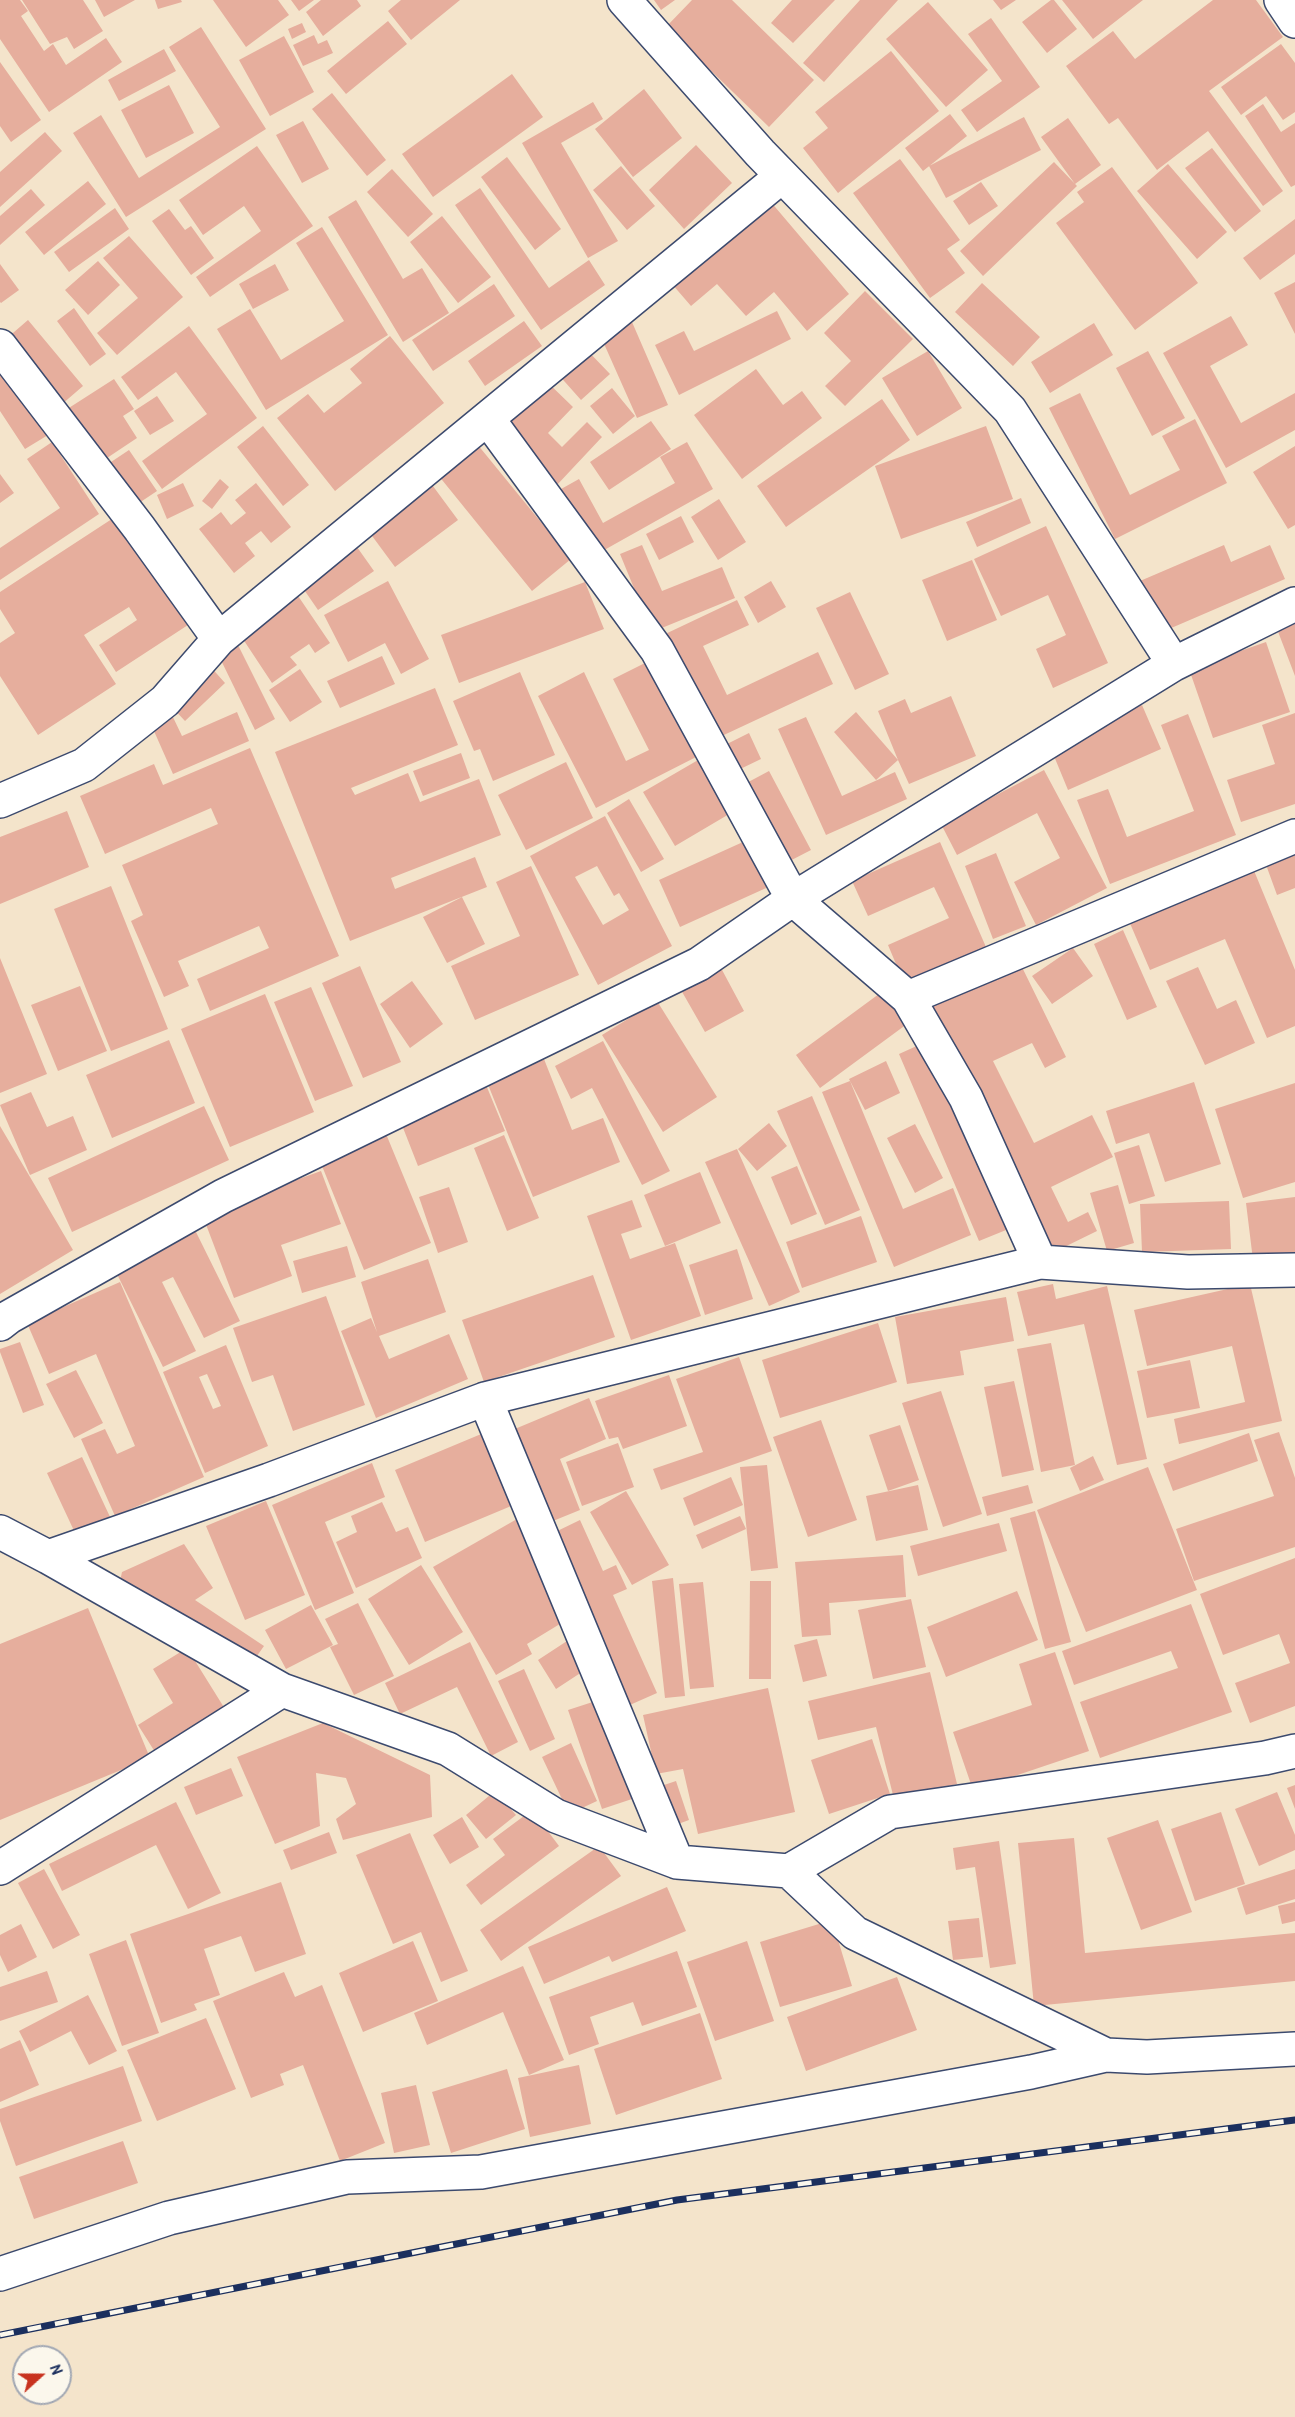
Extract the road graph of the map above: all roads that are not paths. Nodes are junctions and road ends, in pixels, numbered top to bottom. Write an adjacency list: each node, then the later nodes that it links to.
1 (624, 0): 4 (street)
2 (1281, 0): 3 (street)
3 (1295, 21)
4 (782, 176): 6 (street); 9 (street)
5 (0, 346): 8 (street)
6 (488, 419): 8 (street); 12 (street)
7 (1295, 604): 9 (street)
8 (219, 639): 10 (street)
9 (1174, 664): 12 (street)
10 (0, 801)
11 (1295, 836): 13 (street)
12 (793, 899): 13 (street); 16 (street)
13 (908, 998): 14 (street)
14 (1040, 1262): 15 (street); 17 (street)
15 (1295, 1270)
16 (0, 1324)
17 (485, 1399): 19 (street); 22 (street)
18 (0, 1532): 19 (street)
19 (48, 1557): 20 (street)
20 (282, 1690): 22 (street); 23 (street)
21 (1295, 1751): 24 (street)
22 (676, 1863): 24 (street)
23 (0, 1868)
24 (789, 1871): 26 (street)
25 (1295, 2049): 26 (street)
26 (1106, 2055): 27 (street)
27 (0, 2274)

